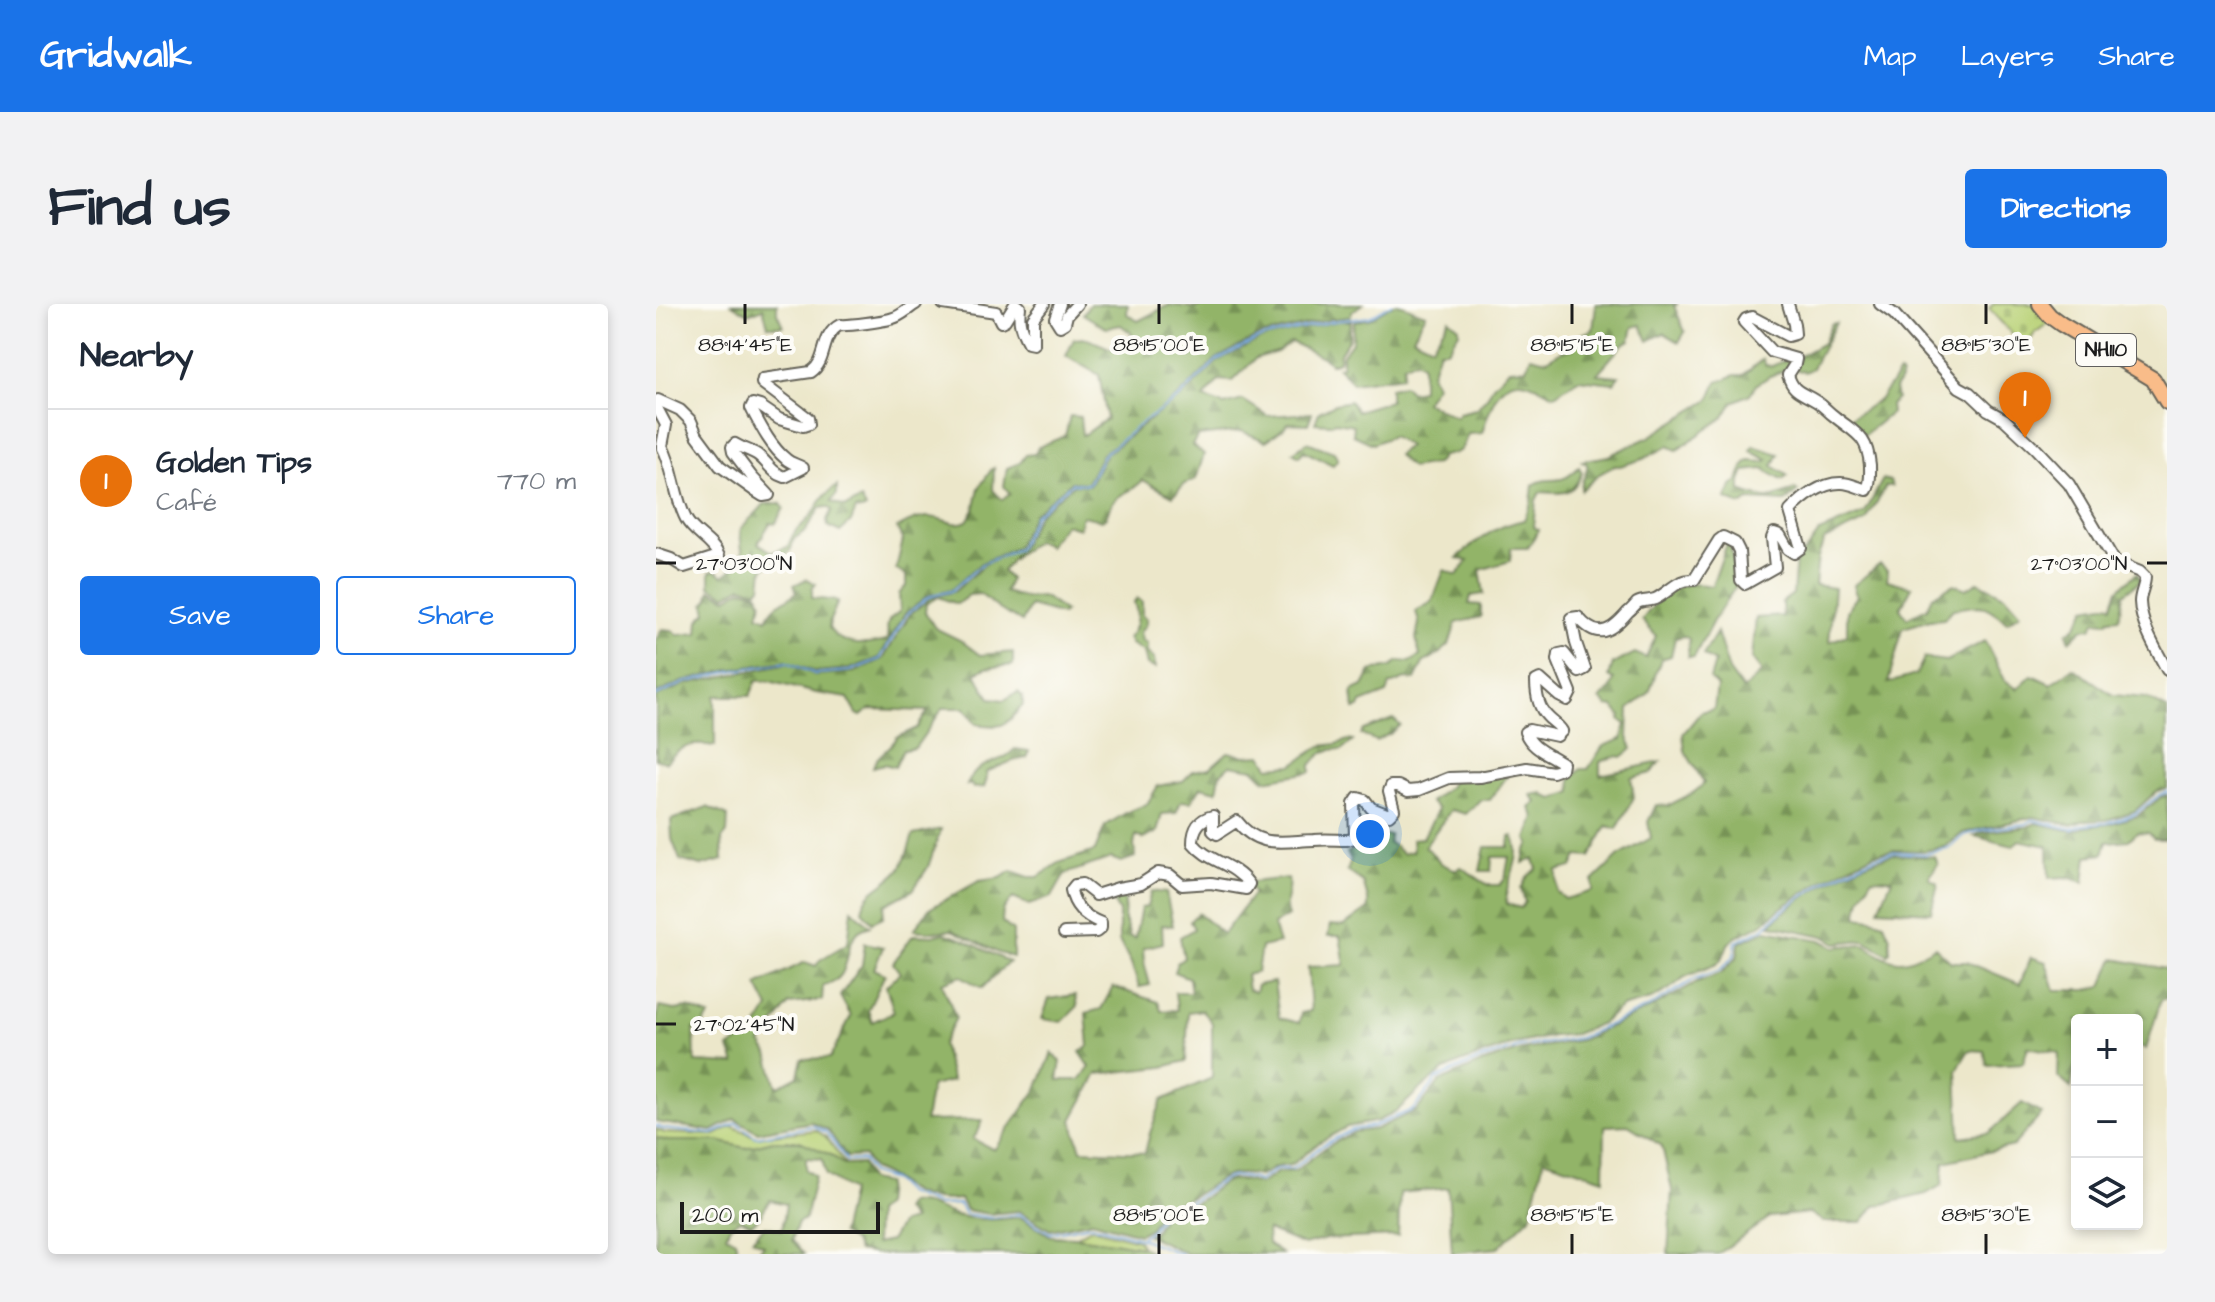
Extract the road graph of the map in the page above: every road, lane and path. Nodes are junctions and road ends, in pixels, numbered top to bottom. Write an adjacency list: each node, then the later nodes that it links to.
1 (916, 304): 11 (street)
2 (943, 304): 3 (street)
3 (1015, 304): 4 (street)
4 (1044, 304)
5 (1060, 304): 6 (street)
6 (1077, 304)
7 (1788, 304): 14 (street)
8 (1880, 304): 13 (street)
9 (2040, 304): 10 (highway, NH110)
10 (2167, 402)
11 (656, 405): 12 (street)
12 (656, 554)
13 (2167, 670)
14 (1064, 933)

